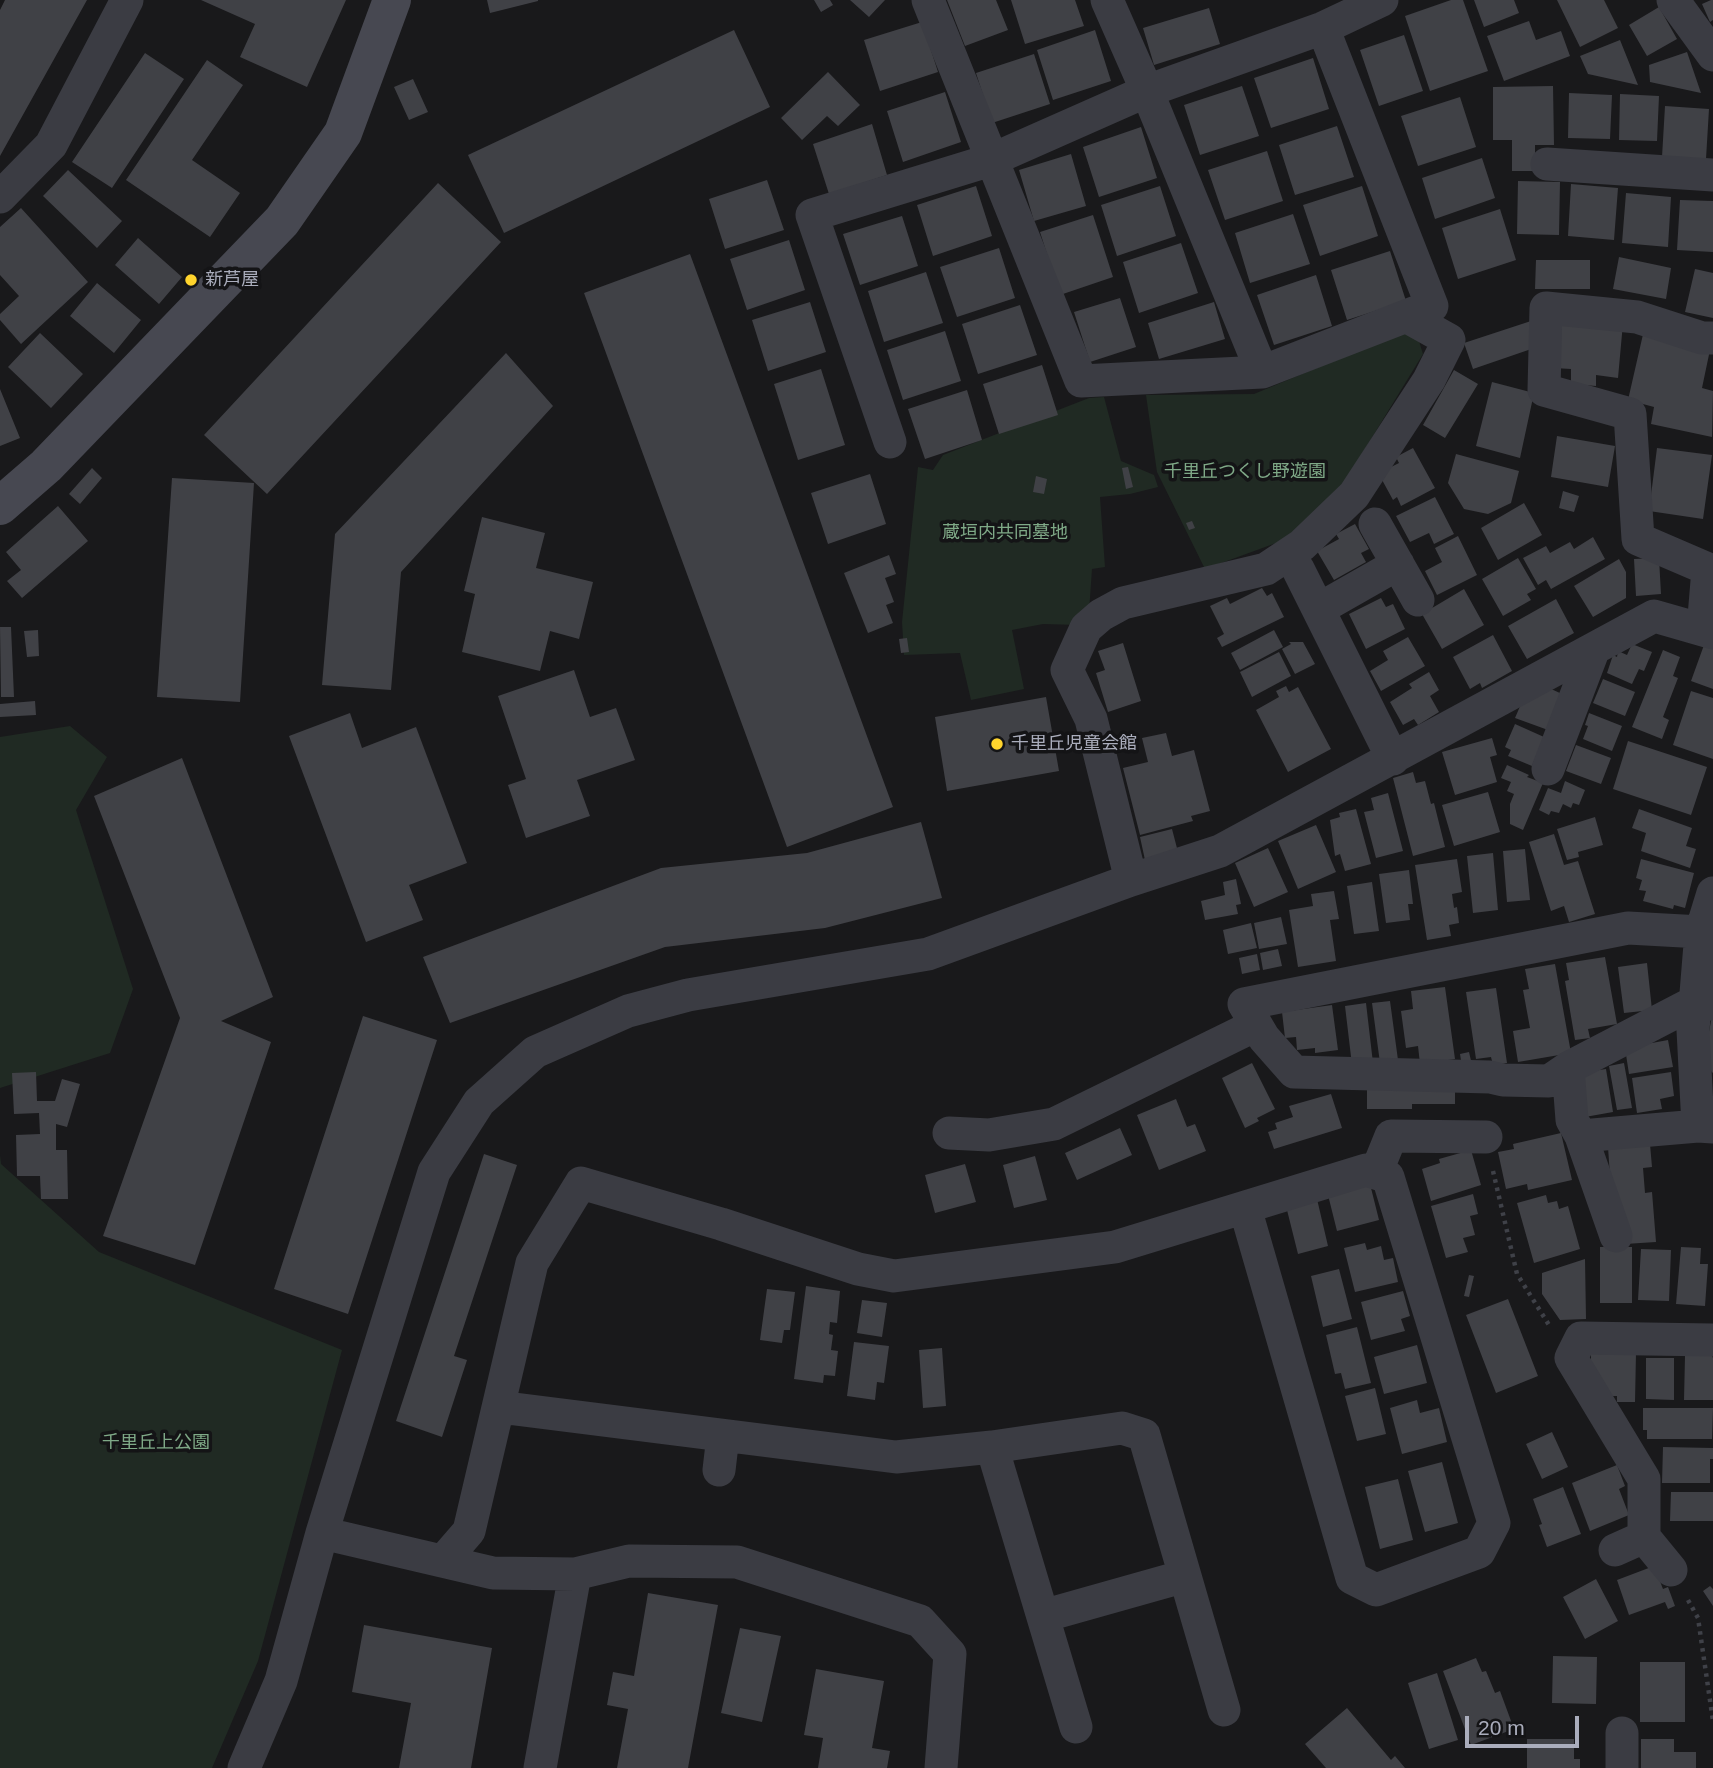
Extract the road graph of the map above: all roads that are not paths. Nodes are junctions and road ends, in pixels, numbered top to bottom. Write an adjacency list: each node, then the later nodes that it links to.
1 (127, 0): 13 (street)
2 (392, 0): 18 (street)
3 (928, 0): 10 (street)
4 (1107, 0): 9 (street)
5 (1382, 0): 7 (street)
6 (1674, 0): 8 (street)
7 (1324, 28): 9 (street); 14 (street)
8 (1713, 55)
9 (1147, 91): 10 (street); 16 (street)
10 (991, 160): 16 (street); 17 (street)
11 (1547, 164): 12 (street)
12 (1713, 175)
13 (0, 197)
14 (1406, 316): 16 (street); 28 (street)
15 (1713, 338): 24 (street)
16 (1262, 372)
17 (890, 442)
18 (0, 506)
19 (1375, 524): 20 (street)
20 (1398, 564): 22 (street); 23 (street)
21 (1298, 569): 23 (street)
22 (1418, 600)
23 (1319, 609): 26 (street)
24 (1708, 631): 25 (street)
25 (1593, 650): 26 (street); 27 (street)
26 (1393, 759): 28 (street)
27 (1548, 769)
28 (1131, 880): 46 (street)
29 (1713, 893): 30 (street)
30 (1701, 932): 31 (street); 32 (street)
31 (1704, 1003): 33 (street); 34 (street)
32 (1256, 1025): 33 (street); 35 (street)
33 (1567, 1068): 36 (street)
34 (1706, 1127): 36 (street)
35 (948, 1133)
36 (1581, 1136): 40 (street)
37 (1486, 1137): 38 (street)
38 (1376, 1173): 39 (street); 39 (street)
39 (1245, 1208): 42 (street)
40 (1616, 1236)
41 (1713, 1339): 48 (street)
42 (499, 1407): 43 (street); 47 (street)
43 (723, 1436): 44 (street); 45 (street)
44 (992, 1447): 50 (street); 51 (street)
45 (719, 1471)
46 (322, 1533): 47 (street); 55 (street)
47 (443, 1561): 49 (street)
48 (1671, 1570)
49 (575, 1574): 56 (street); 57 (street)
50 (1185, 1576): 51 (street); 52 (street)
51 (1043, 1616): 53 (street)
52 (1224, 1710)
53 (1076, 1727)
54 (1622, 1733): 58 (street)
55 (244, 1768)
56 (540, 1768)
57 (941, 1768)
58 (1622, 1768)

